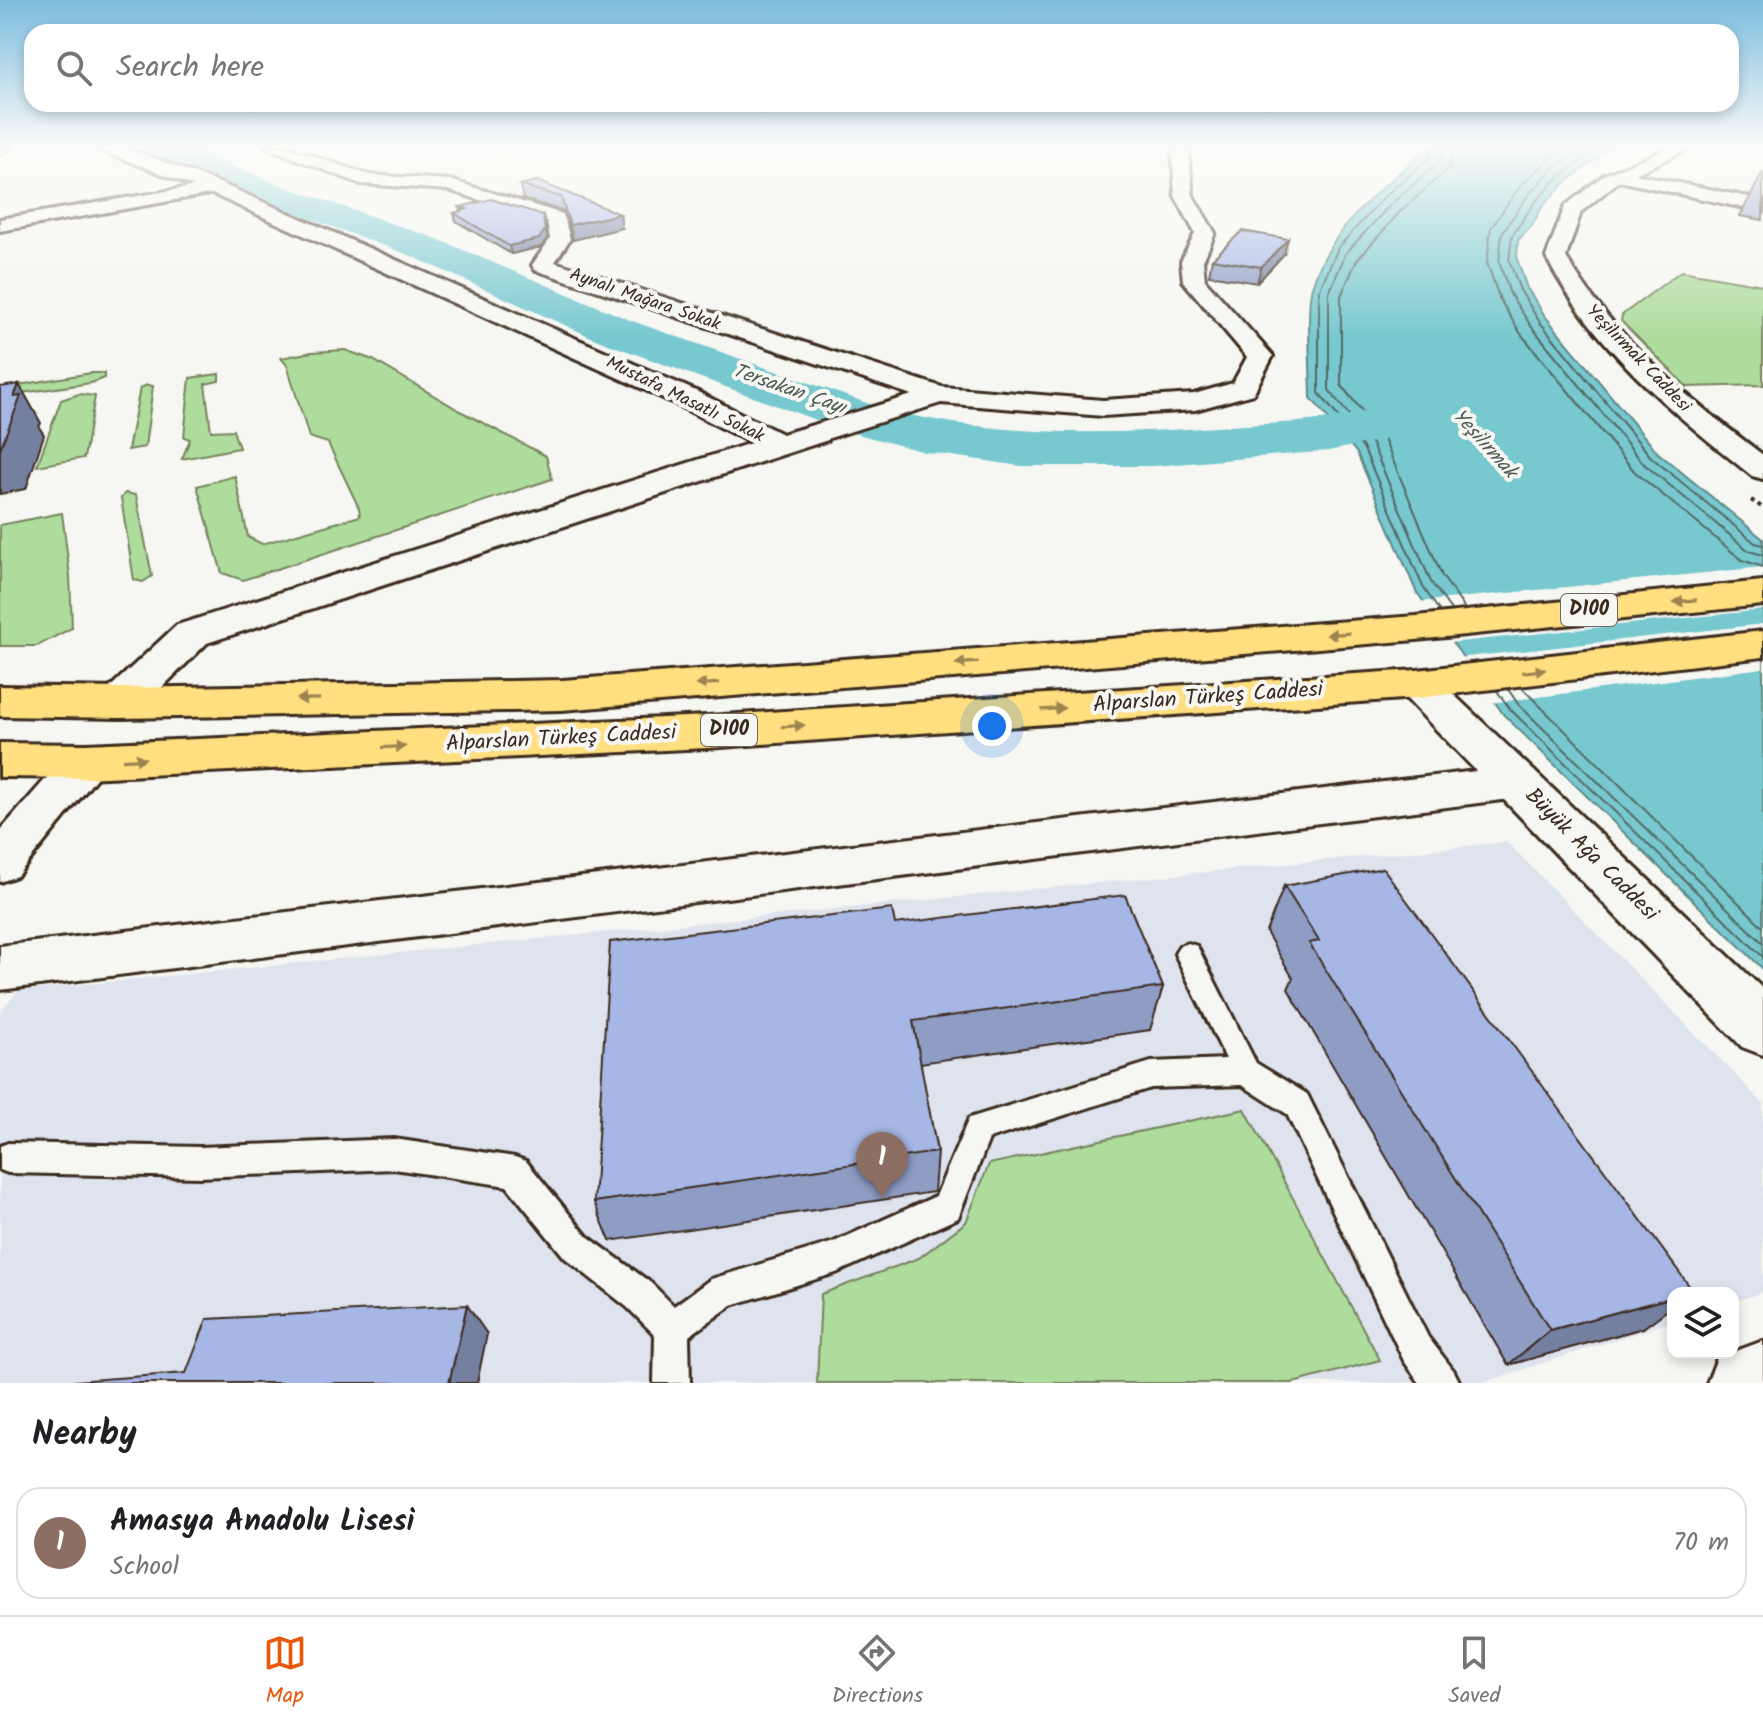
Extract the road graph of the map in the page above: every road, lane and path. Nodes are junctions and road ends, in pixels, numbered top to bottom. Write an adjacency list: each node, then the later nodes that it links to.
1 (78, 212): 6 (street)
2 (268, 212): 9 (street, Mustafa Masatlı Sokak)
3 (535, 212): 7 (street, Aynalı Mağara Sokak)
4 (1193, 212): 7 (street)
5 (1571, 212): 10 (street, Yeşilırmak Caddesi)
6 (0, 225)
7 (939, 395): 8 (street)
8 (817, 433): 9 (street)
9 (779, 445): 15 (street, Mustafa Masatlı Sokak)
10 (1763, 470)
11 (1763, 593): 15 (highway, Alparslan Türkeş Caddesi / D100, one-way to 15)
12 (1763, 644): 13 (highway, D100, one-way to 12)
13 (1437, 682): 17 (highway, Alparslan Türkeş Caddesi / D100, one-way to 13); 18 (street, Büyük Ağa Caddesi)
14 (0, 701): 15 (highway, Alparslan Türkeş Caddesi / D100)
15 (120, 703)
16 (0, 760): 17 (highway, Alparslan Türkeş Caddesi / D100)
17 (86, 761): 19 (street)
18 (1518, 782): 21 (street); 22 (street, Büyük Ağa Caddesi)
19 (0, 863)
20 (1188, 954): 23 (lane)
21 (0, 968)
22 (1763, 1028)
23 (1246, 1072): 25 (lane); 28 (lane)
24 (8, 1158): 25 (lane)
25 (672, 1328): 27 (lane)
26 (1763, 1376): 29 (street)
27 (672, 1383)
28 (1442, 1383)
29 (1742, 1383)

